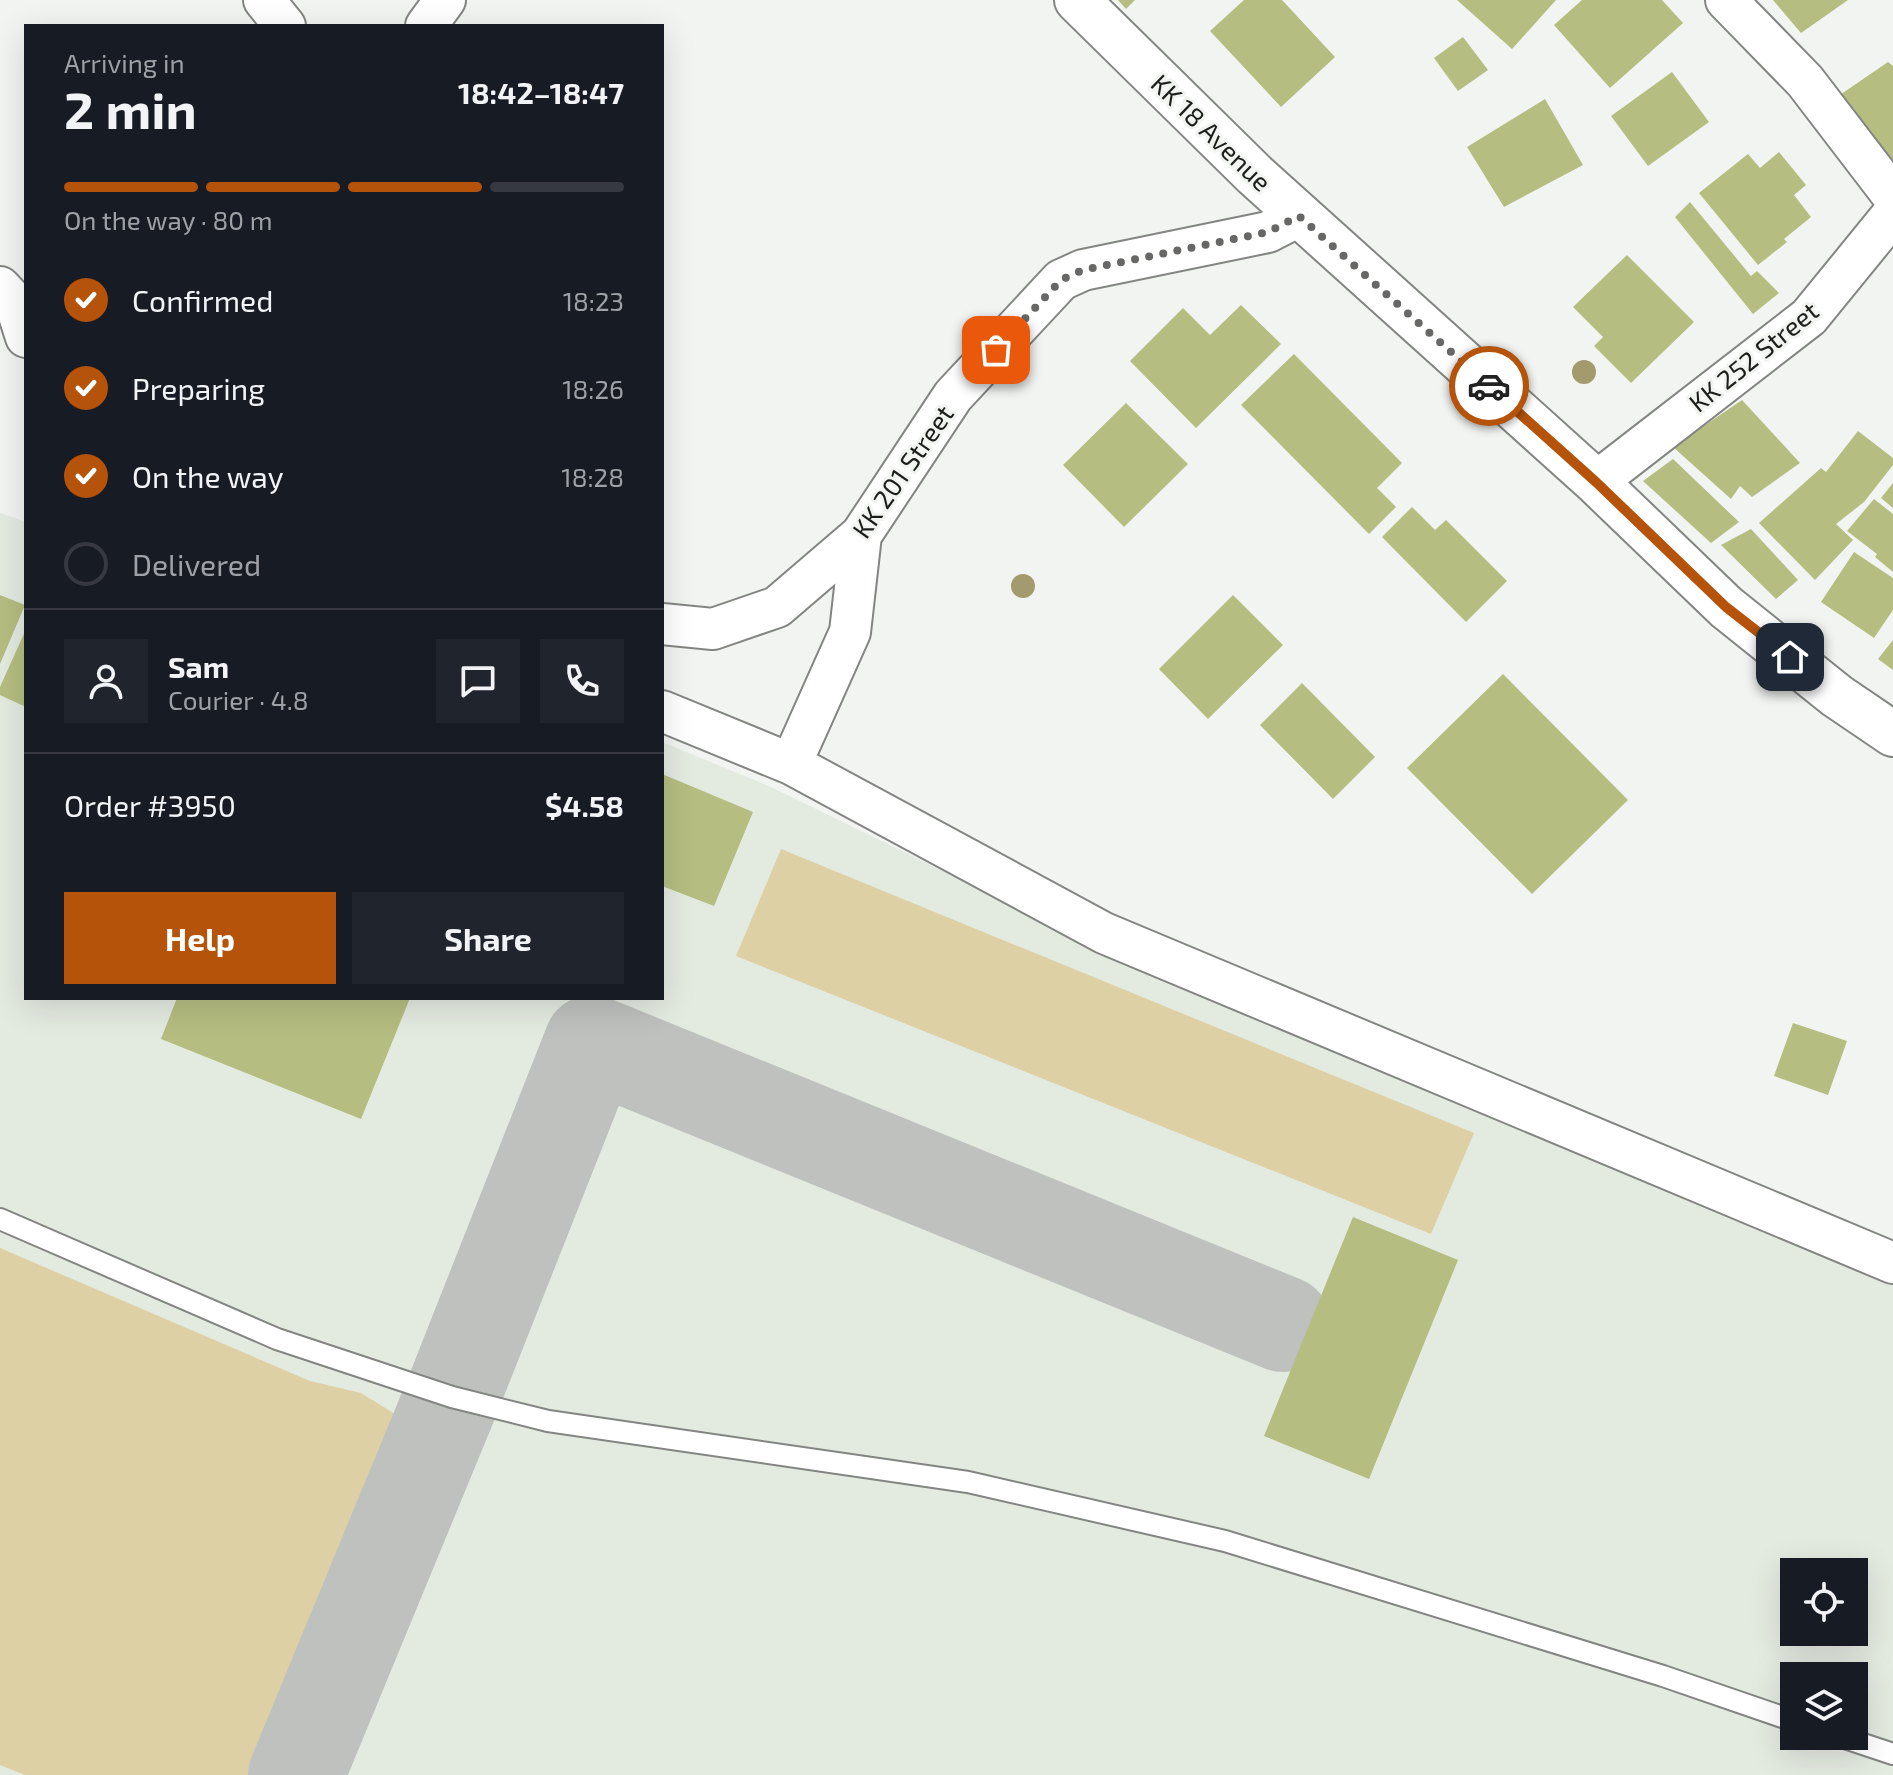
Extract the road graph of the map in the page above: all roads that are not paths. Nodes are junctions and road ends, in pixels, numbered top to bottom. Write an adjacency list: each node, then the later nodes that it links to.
1 (264, 0): 5 (street)
2 (445, 0): 6 (street)
3 (1077, 0): 9 (main road, KK 18 Avenue)
4 (1726, 0): 7 (street)
5 (283, 24)
6 (427, 24)
7 (1893, 196)
8 (1893, 214): 12 (street, KK 252 Street)
9 (1299, 216): 12 (main road, KK 18 Avenue); 13 (street, KK 201 Street)
10 (0, 287): 11 (street)
11 (24, 331)
12 (1596, 482): 16 (main road, KK 18 Avenue)
13 (861, 535): 14 (street, KK 201 Street); 17 (street)
14 (664, 624)
15 (664, 712): 17 (street)
16 (1893, 734)
17 (791, 764): 19 (street)
18 (0, 1219): 20 (lane)
19 (1893, 1263)
20 (1780, 1716)
21 (1868, 1746): 22 (lane)
22 (1893, 1754)

